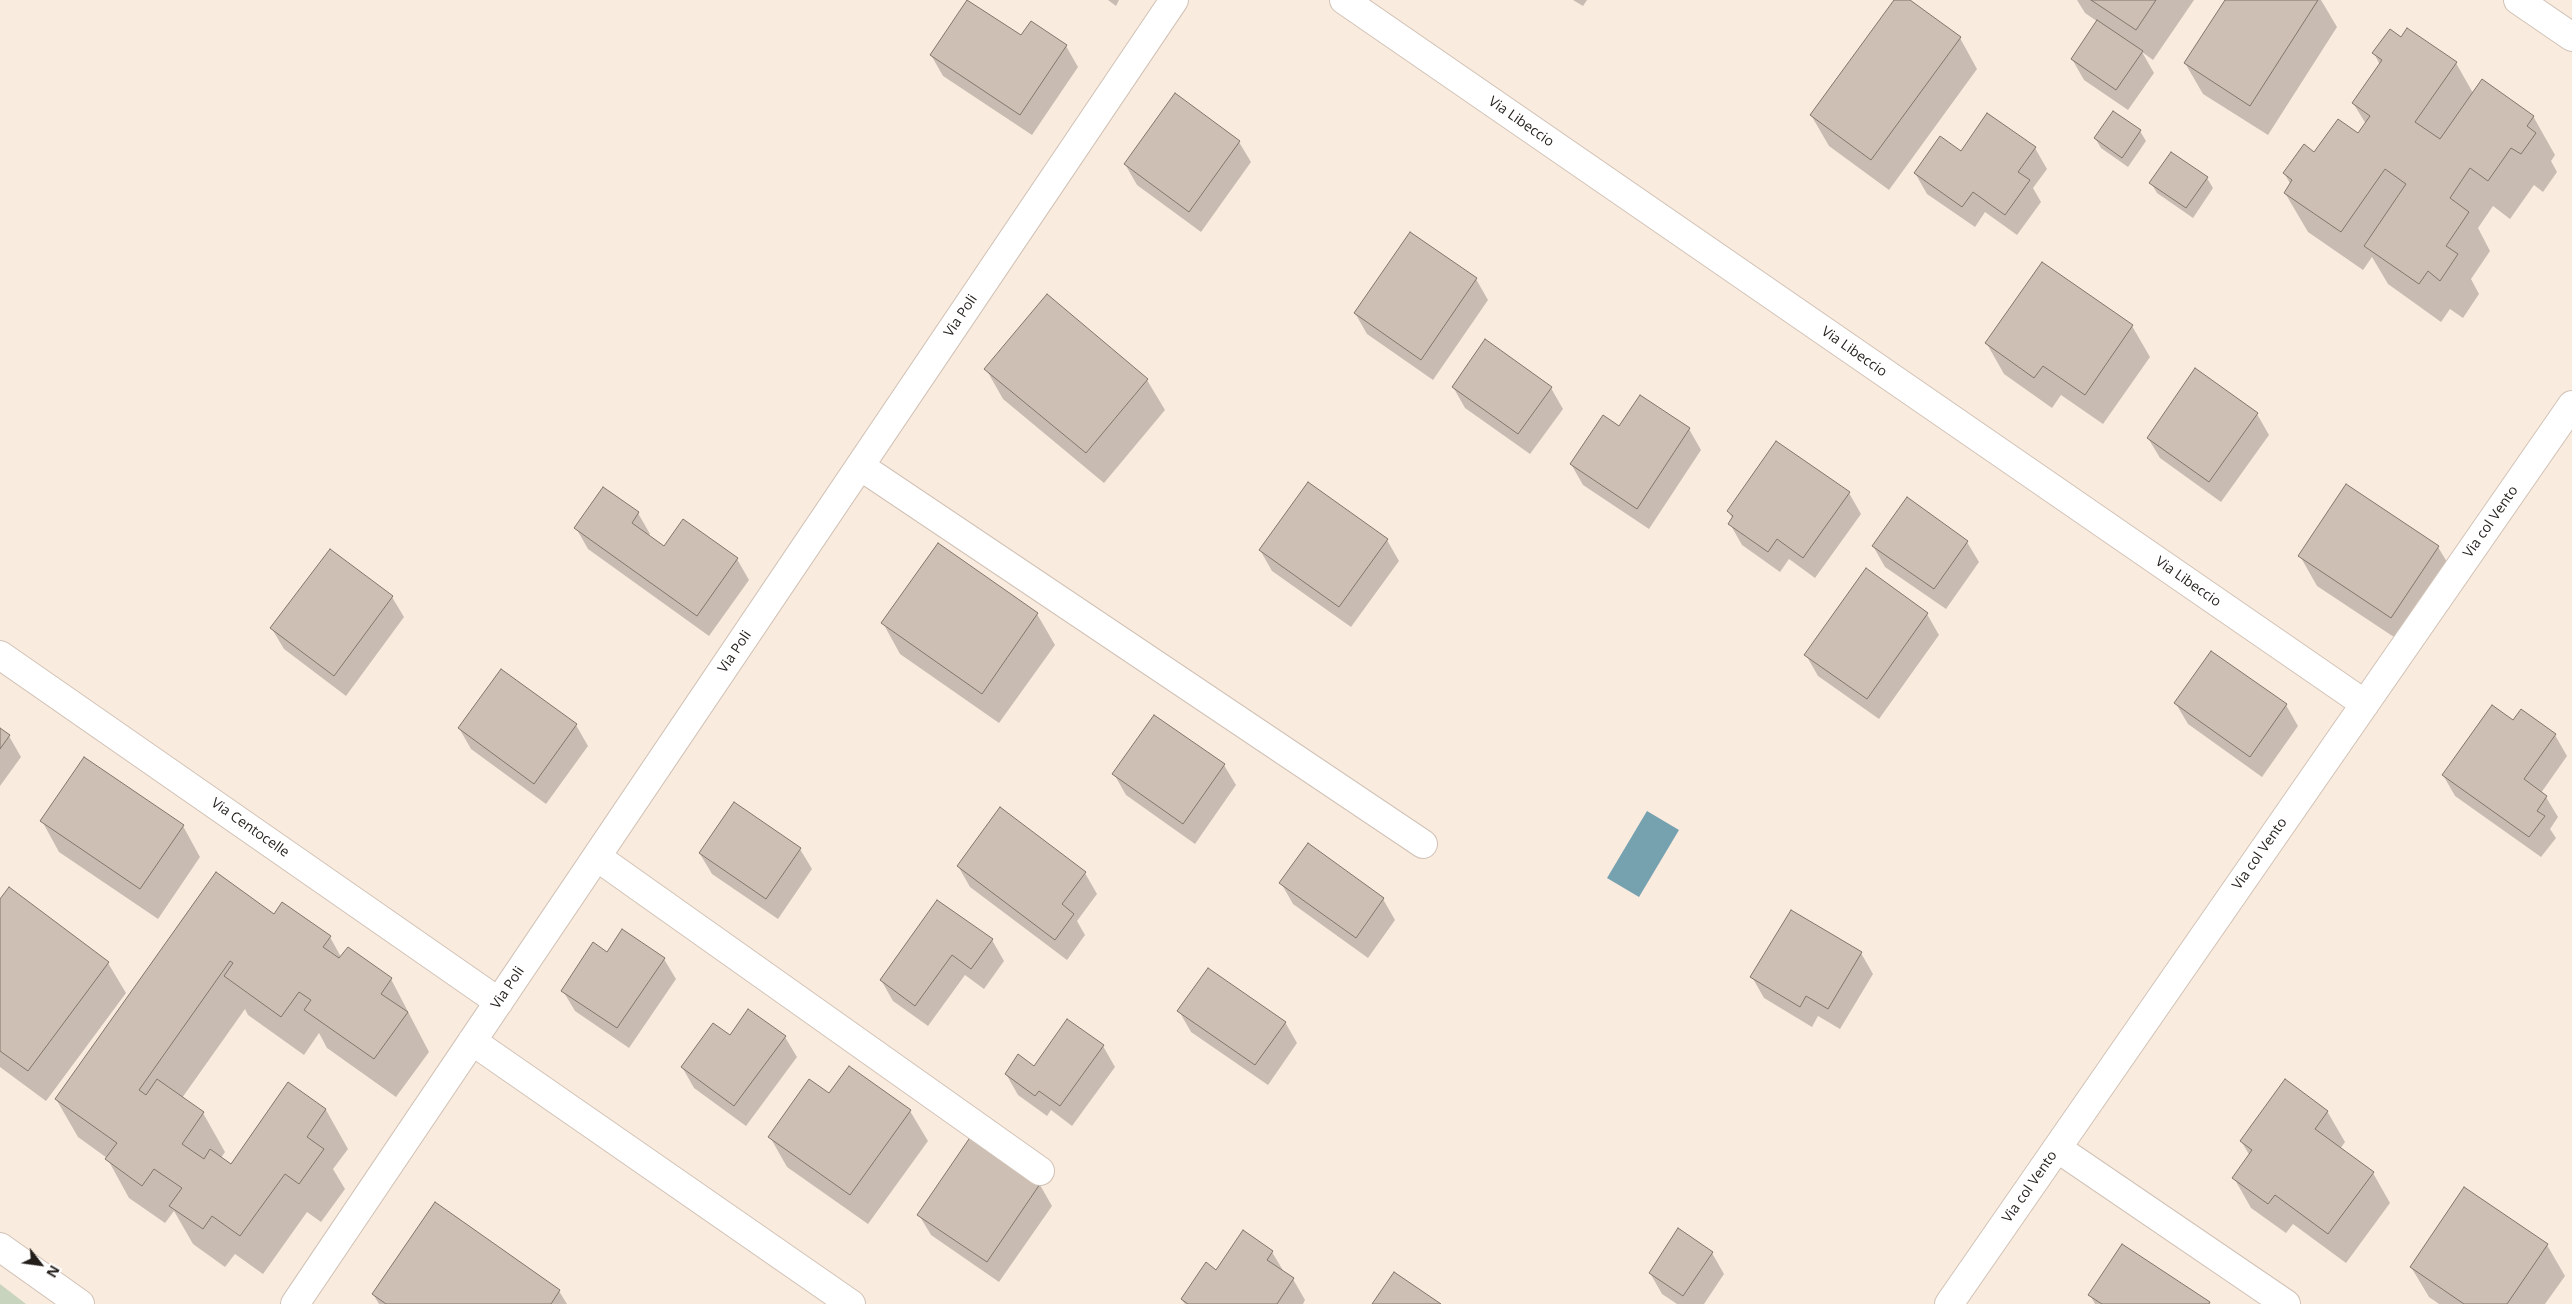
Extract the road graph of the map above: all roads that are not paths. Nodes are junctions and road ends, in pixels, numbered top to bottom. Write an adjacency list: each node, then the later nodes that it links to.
1 (1174, 0): 6 (street, Via Poli)
2 (1344, 0): 8 (street, Via Libeccio)
3 (2518, 0): 4 (street)
4 (2572, 38)
5 (2572, 405): 8 (street, Via col Vento)
6 (860, 466): 9 (street); 10 (street, Via Poli)
7 (0, 655): 11 (street, Via Centocelle)
8 (2365, 704): 13 (street, Via col Vento)
9 (1424, 844)
10 (597, 856): 11 (street, Via Poli); 14 (street)
11 (499, 1002): 12 (street, Via Poli)
12 (472, 1041): 17 (street, Via Poli); 18 (street)
13 (2057, 1148): 19 (street, Via col Vento); 20 (street)
14 (1040, 1171)
15 (0, 1247): 16 (street)
16 (80, 1304)
17 (296, 1304)
18 (851, 1304)
19 (1949, 1304)
20 (2286, 1304)

